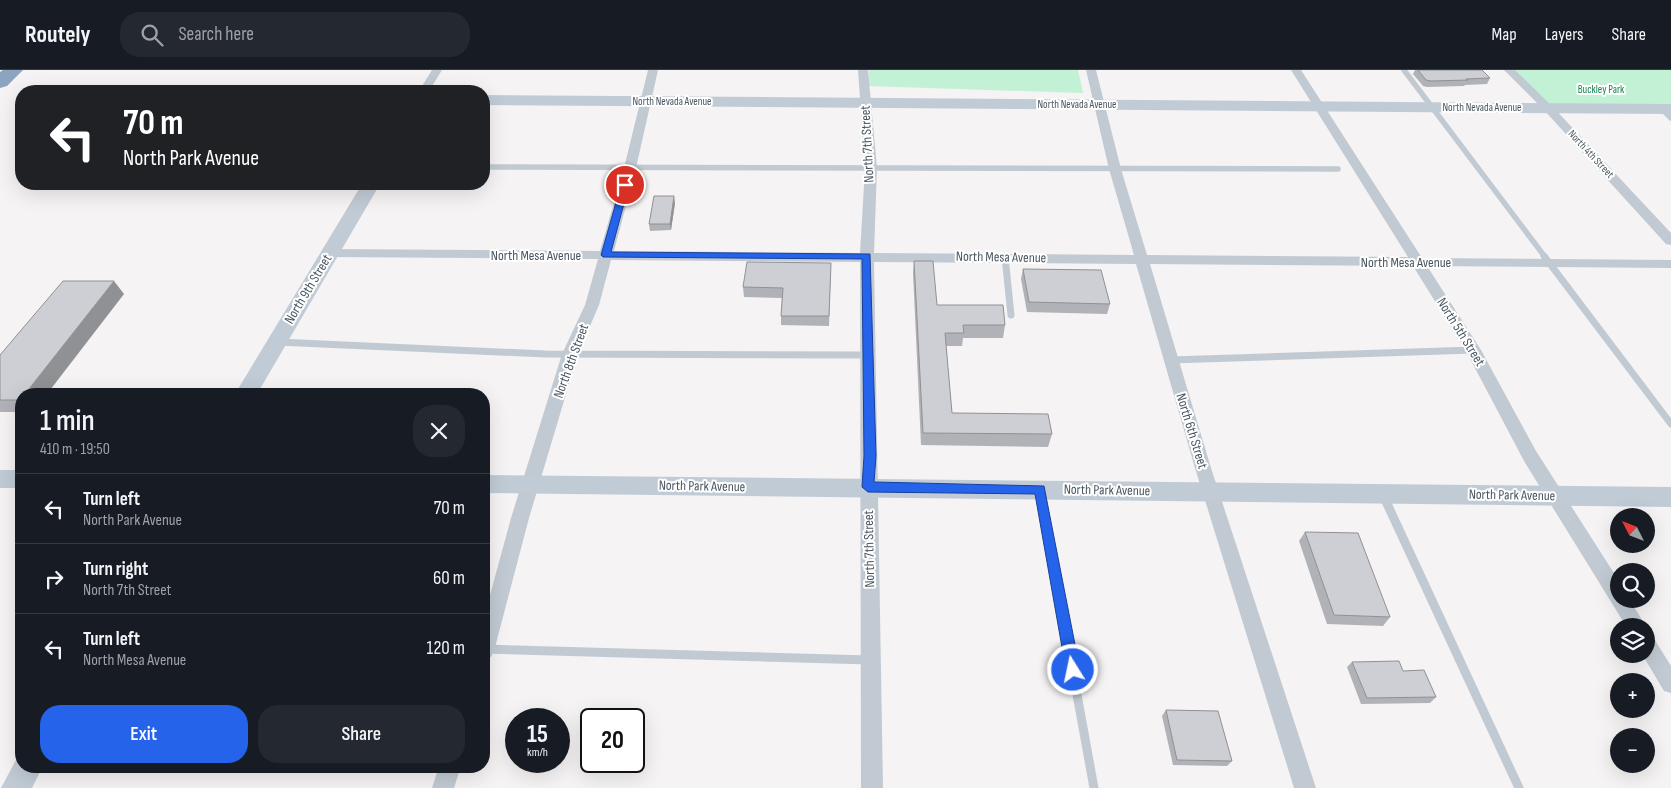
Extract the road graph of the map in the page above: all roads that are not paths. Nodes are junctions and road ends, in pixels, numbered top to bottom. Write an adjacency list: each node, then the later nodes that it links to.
1 (14, 70): 9 (highway)
2 (437, 70): 10 (street)
3 (653, 70): 12 (street, North 8th Street)
4 (863, 70): 13 (street, North 7th Street)
5 (1091, 70): 14 (street, North 6th Street)
6 (1296, 70): 15 (street, North 5th Street)
7 (1404, 70): 16 (lane)
8 (1509, 70): 17 (street, North 4th Street)
9 (0, 82)
10 (428, 85)
11 (490, 100): 12 (street, North Nevada Avenue)
12 (645, 101): 13 (street, North Nevada Avenue); 20 (street, North 8th Street)
13 (864, 102): 14 (street, North Nevada Avenue); 21 (street, North 7th Street)
14 (1101, 104): 15 (street, North Nevada Avenue); 22 (street, North 6th Street)
15 (1318, 106): 16 (street, North Nevada Avenue); 31 (street, North 5th Street)
16 (1431, 107): 17 (street, North Nevada Avenue); 32 (lane)
17 (1548, 108): 18 (street, North Nevada Avenue); 25 (street, North 4th Street)
18 (1668, 112)
19 (490, 167): 20 (lane)
20 (630, 168): 21 (lane); 27 (street, North 8th Street)
21 (871, 168): 22 (lane); 28 (street, North 7th Street)
22 (1115, 168): 23 (lane); 30 (street, North 6th Street)
23 (1338, 169)
24 (367, 190): 26 (street, North 9th Street)
25 (1671, 241)
26 (330, 253): 27 (street, North Mesa Avenue); 35 (street, North 9th Street)
27 (606, 255): 28 (street, North Mesa Avenue); 37 (street, North 8th Street)
28 (867, 256): 29 (street, North Mesa Avenue); 38 (street, North 7th Street)
29 (1005, 257): 30 (street, North Mesa Avenue); 34 (lane)
30 (1143, 259): 31 (street, North Mesa Avenue); 39 (street, North 6th Street)
31 (1416, 262): 32 (street, North Mesa Avenue); 36 (street, North 5th Street)
32 (1548, 263): 33 (street, North Mesa Avenue); 41 (lane)
33 (1671, 264)
34 (1011, 315)
35 (276, 342): 37 (lane); 40 (street, North 9th Street)
36 (1474, 350): 39 (lane); 50 (street, North 5th Street)
37 (570, 354): 38 (lane); 45 (street, North 8th Street)
38 (868, 355): 46 (street, North 7th Street)
39 (1171, 360): 48 (street, North 6th Street)
40 (249, 388)
41 (1671, 424)
42 (0, 478): 43 (street)
43 (15, 479)
44 (490, 484): 45 (street, North Park Avenue)
45 (531, 484): 46 (street, North Park Avenue); 53 (street, North 8th Street)
46 (868, 487): 47 (street, North Park Avenue); 56 (street, North 7th Street)
47 (1040, 489): 48 (street, North Park Avenue); 63 (lane)
48 (1211, 492): 49 (street, North Park Avenue); 64 (street, North 6th Street)
49 (1383, 493): 50 (street, North Park Avenue); 65 (lane)
50 (1555, 495): 51 (street, North Park Avenue); 52 (street, North 5th Street)
51 (1671, 497)
52 (1610, 584)
53 (490, 629)
54 (490, 650): 56 (lane)
55 (1655, 658): 57 (street)
56 (872, 660): 62 (street, North 7th Street)
57 (1671, 684)
58 (24, 773): 60 (street)
59 (448, 773): 61 (street)
60 (16, 788)
61 (443, 788)
62 (872, 788)
63 (1094, 788)
64 (1306, 788)
65 (1519, 788)

